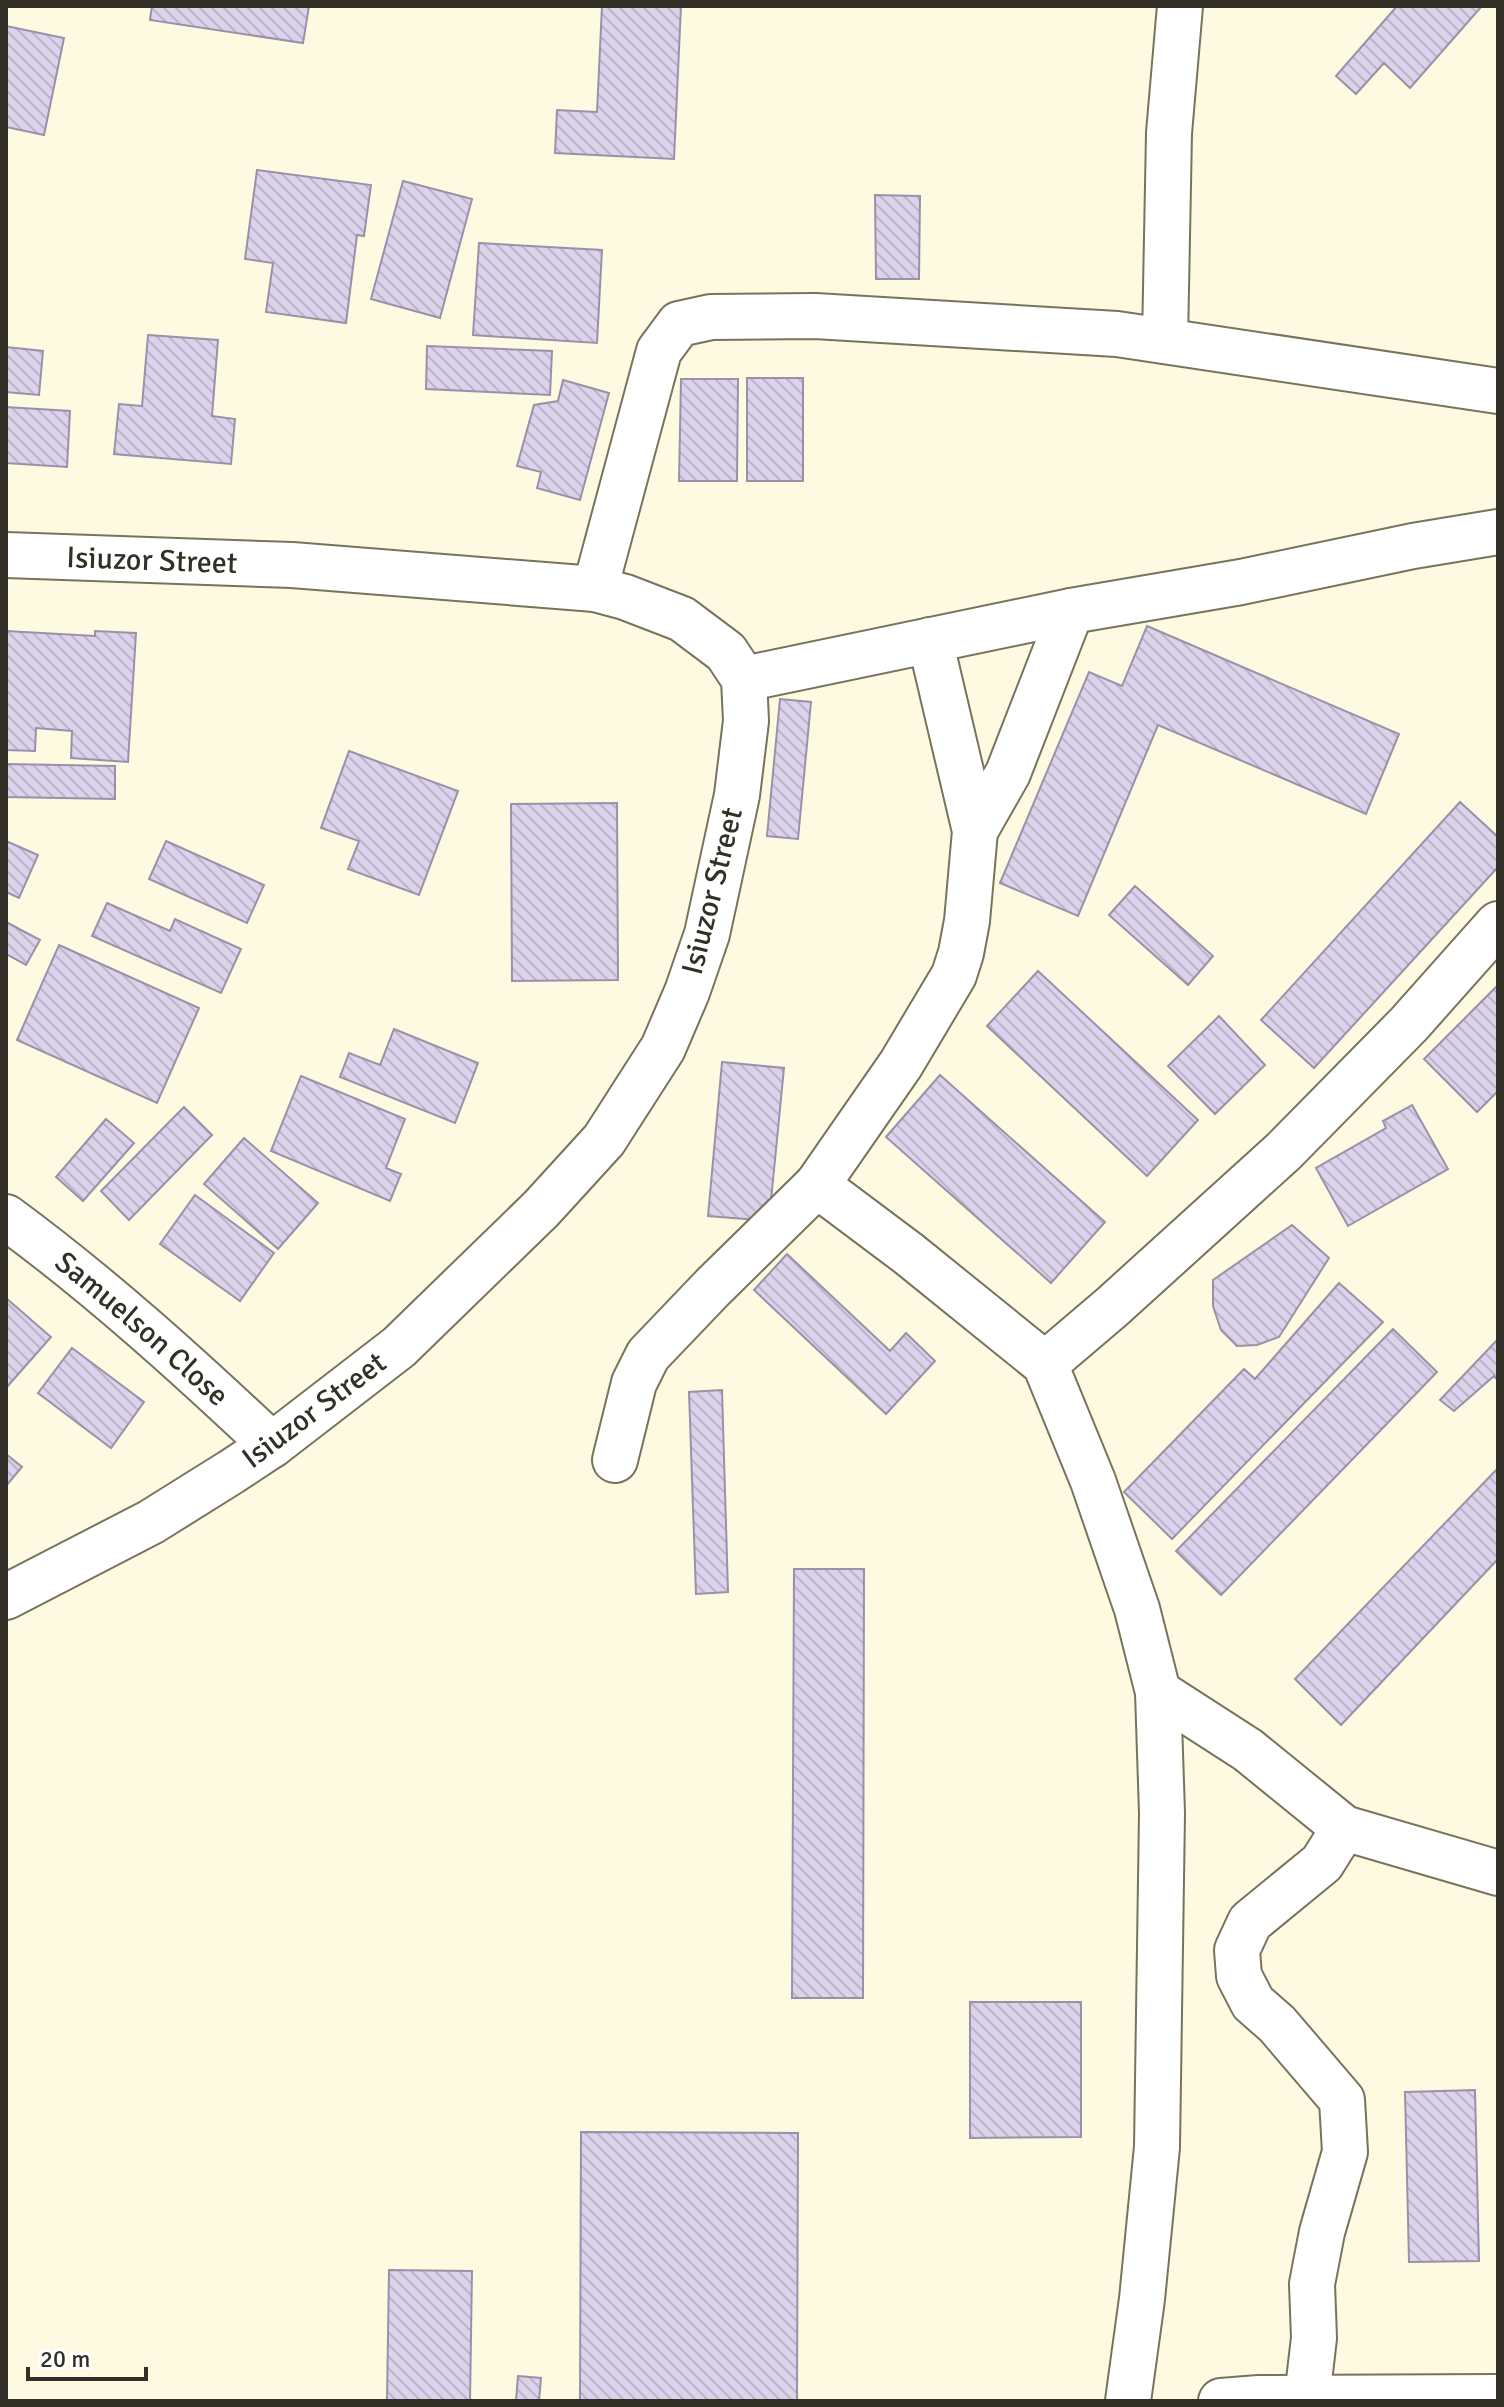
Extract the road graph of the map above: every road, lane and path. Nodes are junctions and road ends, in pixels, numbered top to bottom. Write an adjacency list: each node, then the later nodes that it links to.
1 (1180, 6): 2 (street)
2 (1165, 341): 3 (street); 6 (street)
3 (1498, 391)
4 (1498, 532): 7 (street)
5 (6, 555): 6 (street, Isiuzor Street)
6 (595, 589): 9 (street, Isiuzor Street)
7 (1071, 611): 8 (street); 10 (street)
8 (930, 640): 9 (street); 10 (street)
9 (744, 679): 15 (street, Isiuzor Street)
10 (975, 831): 12 (street)
11 (1498, 924): 14 (street)
12 (817, 1185): 14 (street); 16 (street)
13 (8, 1221): 15 (street, Samuelson Close)
14 (1045, 1364): 18 (street)
15 (272, 1445): 17 (street, Isiuzor Street)
16 (615, 1460)
17 (6, 1597)
18 (1158, 1692): 19 (street); 23 (street)
19 (1344, 1828): 20 (street); 22 (street)
20 (1498, 1873)
21 (1498, 2397): 22 (street)
22 (1307, 2398): 24 (street)
23 (1128, 2401)
24 (1221, 2401)

